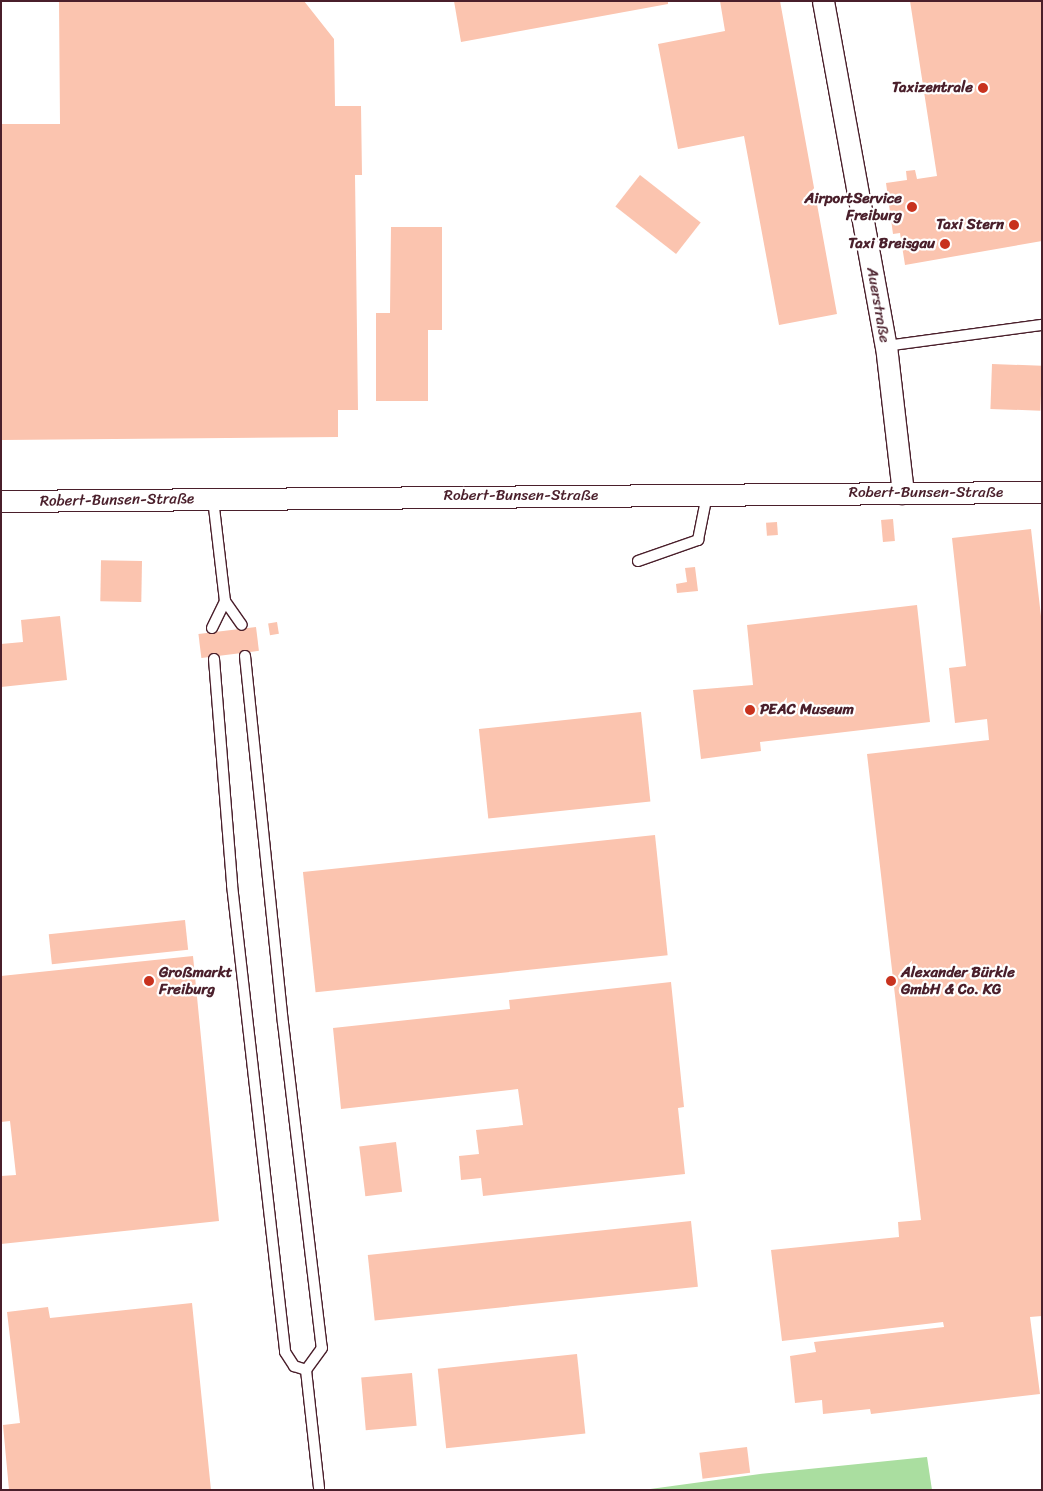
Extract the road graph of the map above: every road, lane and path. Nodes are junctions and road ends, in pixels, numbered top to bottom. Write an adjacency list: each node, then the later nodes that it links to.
1 (823, 1): 3 (street, Auerstraße)
2 (1042, 324): 3 (lane)
3 (886, 346): 5 (street, Auerstraße)
4 (1042, 492): 5 (street, Robert-Bunsen-Straße)
5 (903, 493): 6 (street, Robert-Bunsen-Straße)
6 (707, 495): 7 (street, Robert-Bunsen-Straße); 9 (lane)
7 (213, 499): 8 (street, Robert-Bunsen-Straße); 10 (lane)
8 (1, 501)
9 (638, 561)
10 (225, 601): 11 (lane); 12 (lane)
11 (242, 625)
12 (212, 628)
13 (246, 656): 15 (lane)
14 (214, 659): 15 (lane)
15 (306, 1370): 16 (lane)
16 (319, 1488)

